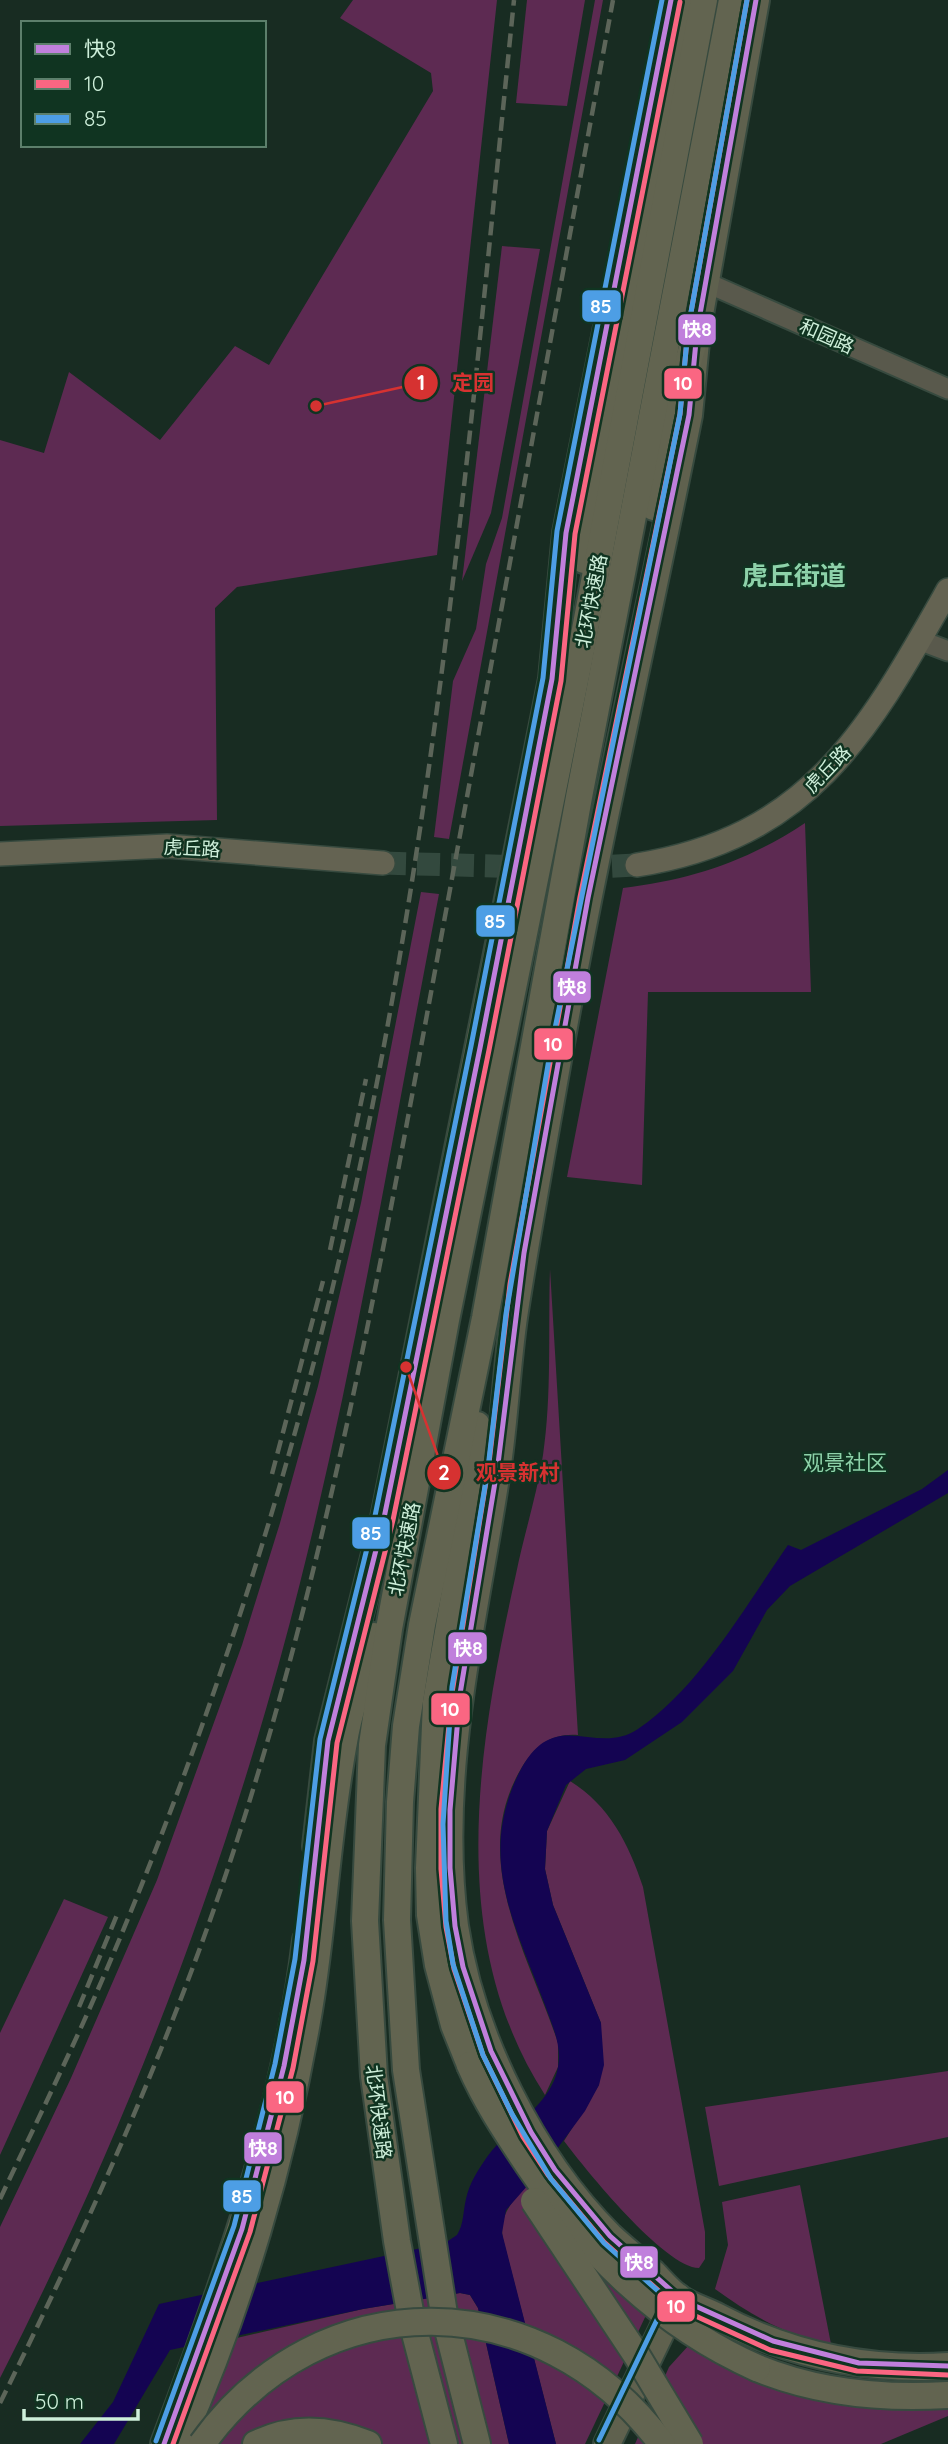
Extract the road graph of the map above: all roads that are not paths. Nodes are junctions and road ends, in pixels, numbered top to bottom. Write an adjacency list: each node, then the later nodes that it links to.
1 (671, 0): 23 (main road)
2 (680, 0): 12 (highway)
3 (704, 0): 12 (highway, 北环快速路)
4 (732, 0): 13 (highway, 北环快速路)
5 (756, 0): 6 (main road)
6 (705, 282): 7 (main road); 8 (street, 和园路)
7 (697, 331): 13 (highway); 20 (main road)
8 (948, 389)
9 (948, 590): 10 (main road, 虎丘路)
10 (919, 640): 11 (street); 16 (main road, 虎丘路)
11 (948, 651)
12 (580, 656): 18 (highway, 北环快速路)
13 (579, 797): 17 (highway, 北环快速路)
14 (0, 854): 15 (main road, 虎丘路)
15 (383, 863)
16 (638, 865)
17 (485, 1318): 19 (highway, bridge); 29 (highway, 北环快速路)
18 (412, 1510): 24 (highway); 28 (highway, 北环快速路)
19 (488, 2105): 22 (highway, bridge); 32 (highway, bridge)
20 (678, 2297): 21 (main road); 30 (main road)
21 (948, 2365)
22 (948, 2395)
23 (164, 2444)
24 (179, 2444)
25 (202, 2444): 31 (highway, bridge)
26 (256, 2444): 27 (highway)
27 (368, 2444)
28 (444, 2444)
29 (477, 2444)
30 (607, 2444)
31 (662, 2444)
32 (690, 2444)

